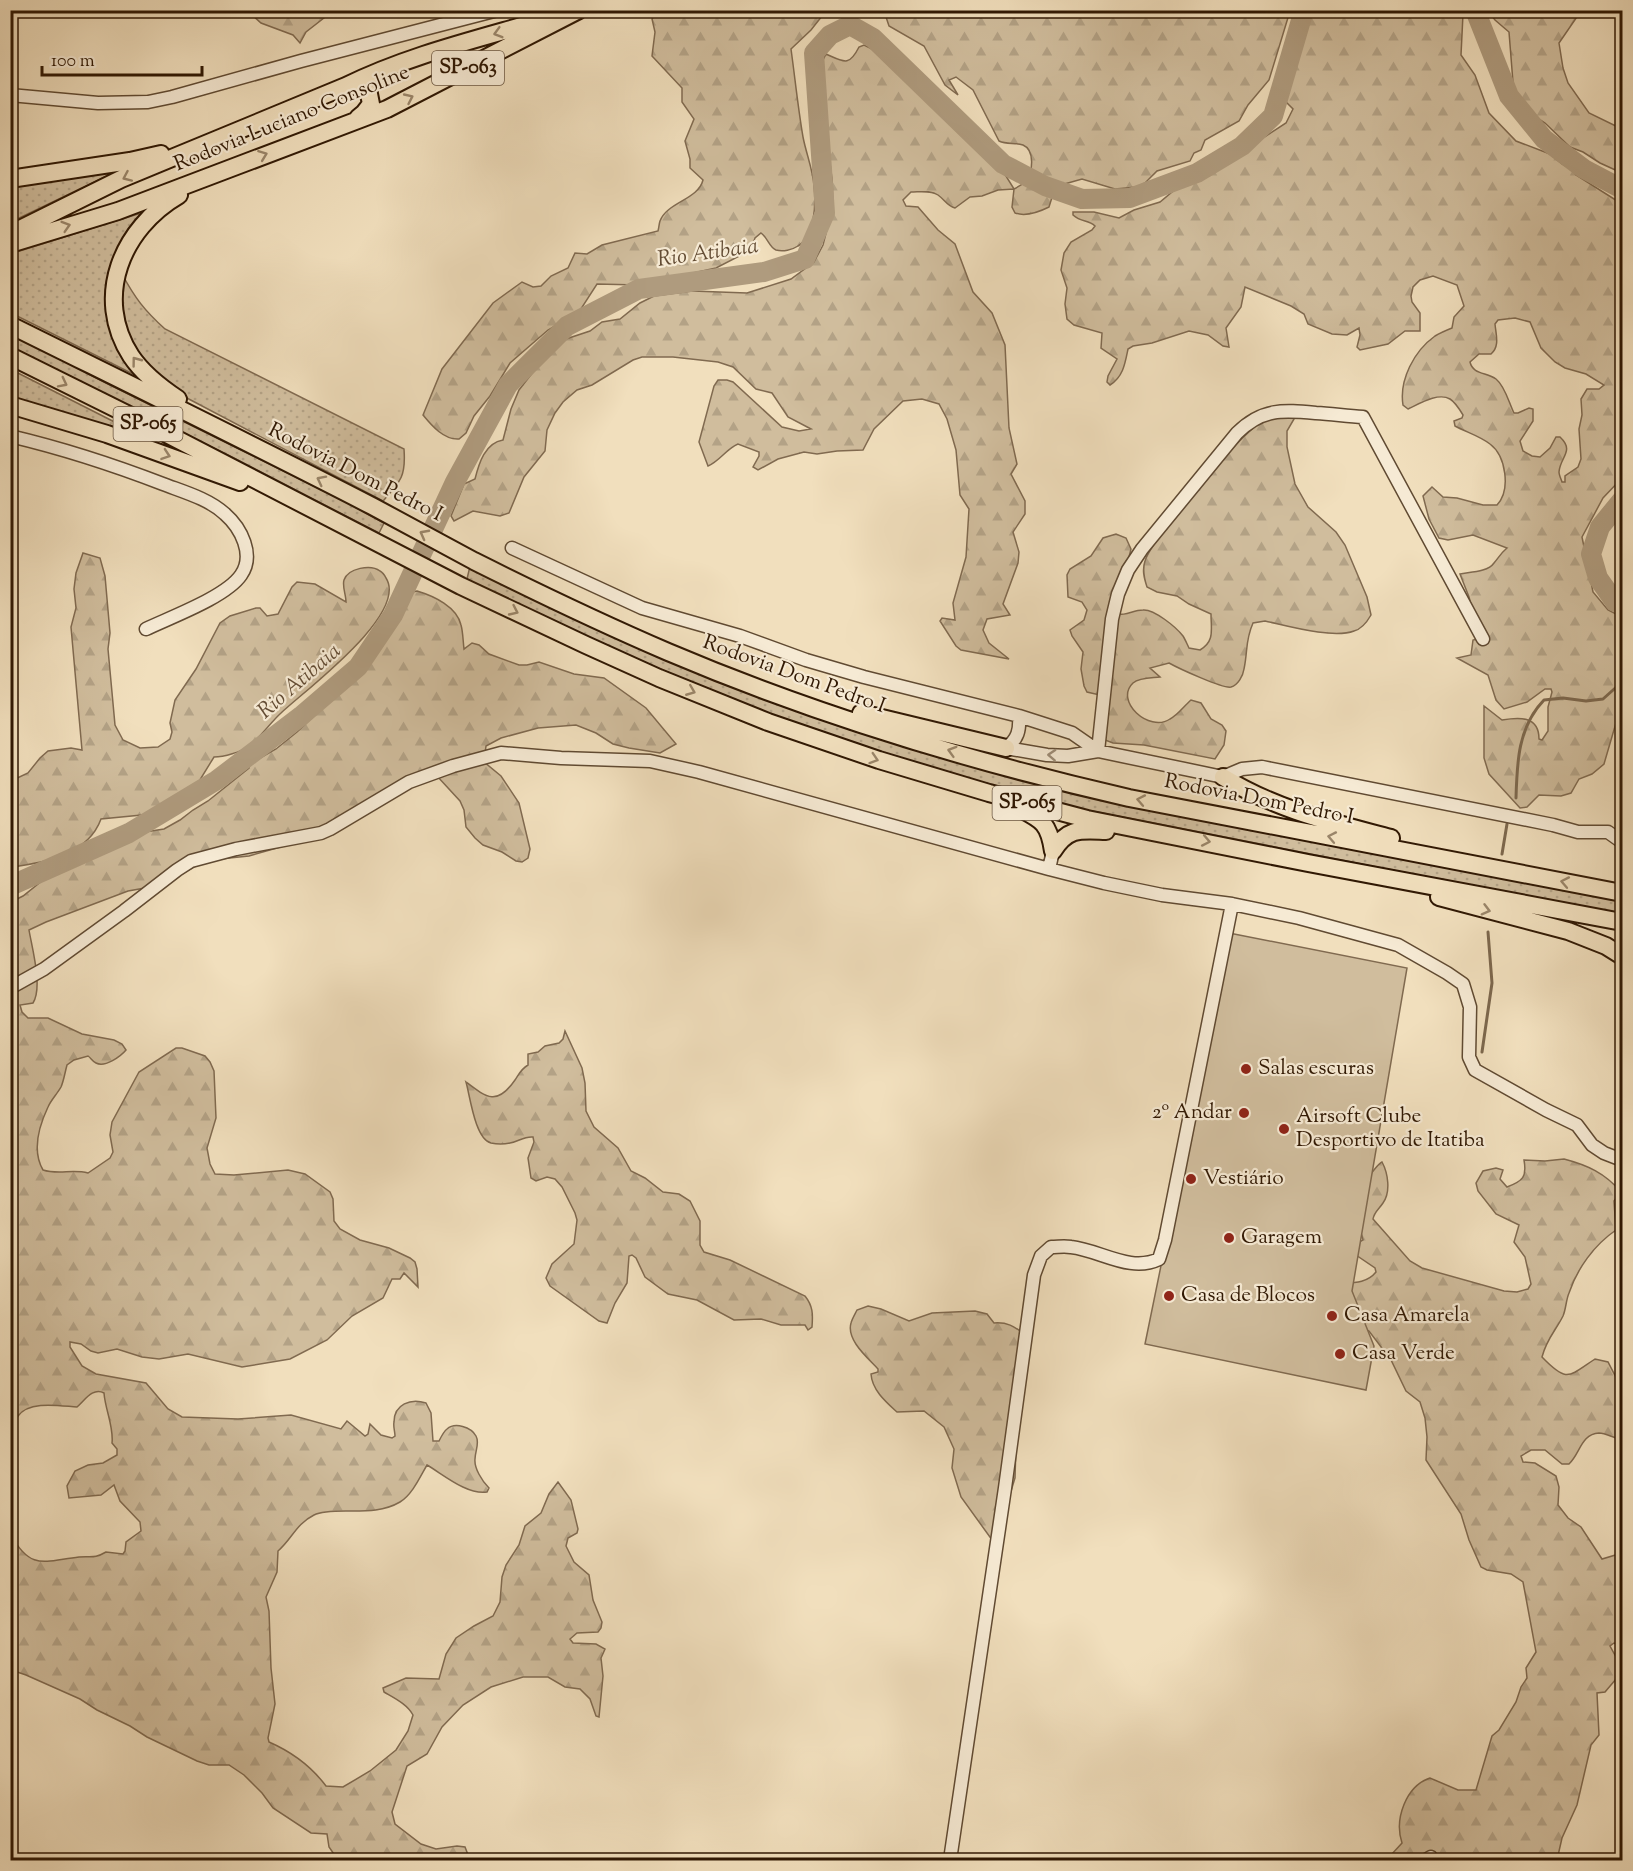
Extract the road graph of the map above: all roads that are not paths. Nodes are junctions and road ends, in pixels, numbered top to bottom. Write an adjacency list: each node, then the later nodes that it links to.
1 (498, 10): 4 (street)
2 (577, 10): 3 (highway, Rodovia Luciano Consoline / SP-063, one-way to 3); 5 (highway, Rodovia Luciano Consoline / SP-063, one-way to 2)
3 (346, 86): 5 (highway); 6 (highway, Rodovia Luciano Consoline / SP-063)
4 (10, 95)
5 (354, 120): 7 (highway, Rodovia Luciano Consoline / SP-063, one-way to 5)
6 (199, 145): 8 (highway); 9 (highway, Rodovia Luciano Consoline / SP-063, one-way to 9)
7 (208, 176): 10 (highway, Rodovia Luciano Consoline / SP-063, one-way to 7); 14 (highway, one-way to 7)
8 (10, 179)
9 (10, 234)
10 (10, 244)
11 (10, 325): 14 (highway, Rodovia Dom Pedro I / SP-065)
12 (10, 356): 16 (highway, SP-065, one-way to 16)
13 (10, 405): 16 (highway, one-way to 16)
14 (192, 416): 20 (highway, Rodovia Dom Pedro I / SP-065, one-way to 14)
15 (10, 436): 18 (street)
16 (284, 494): 25 (highway, SP-065, one-way to 25)
17 (512, 548): 21 (street)
18 (147, 629)
19 (1483, 639): 23 (street)
20 (737, 679): 22 (highway); 31 (highway, Rodovia Dom Pedro I / SP-065, one-way to 20)
21 (1019, 716): 22 (street); 23 (street)
22 (1006, 748): 23 (street, one-way to 22)
23 (1098, 751): 24 (street)
24 (1223, 777): 27 (street); 31 (highway)
25 (989, 794): 26 (highway, SP-065); 28 (highway)
26 (1166, 834): 28 (highway); 29 (highway, SP-065, one-way to 29)
27 (1623, 842)
28 (1053, 851): 30 (street)
29 (1308, 863): 34 (highway, SP-065); 35 (highway, one-way to 35)
30 (1049, 869): 33 (street); 36 (street)
31 (1511, 872): 32 (highway, Rodovia Dom Pedro I / SP-065, one-way to 31)
32 (1623, 893)
33 (1232, 904): 37 (street); 38 (street)
34 (1623, 922)
35 (1623, 956)
36 (10, 988)
37 (1623, 1160)
38 (950, 1860)

